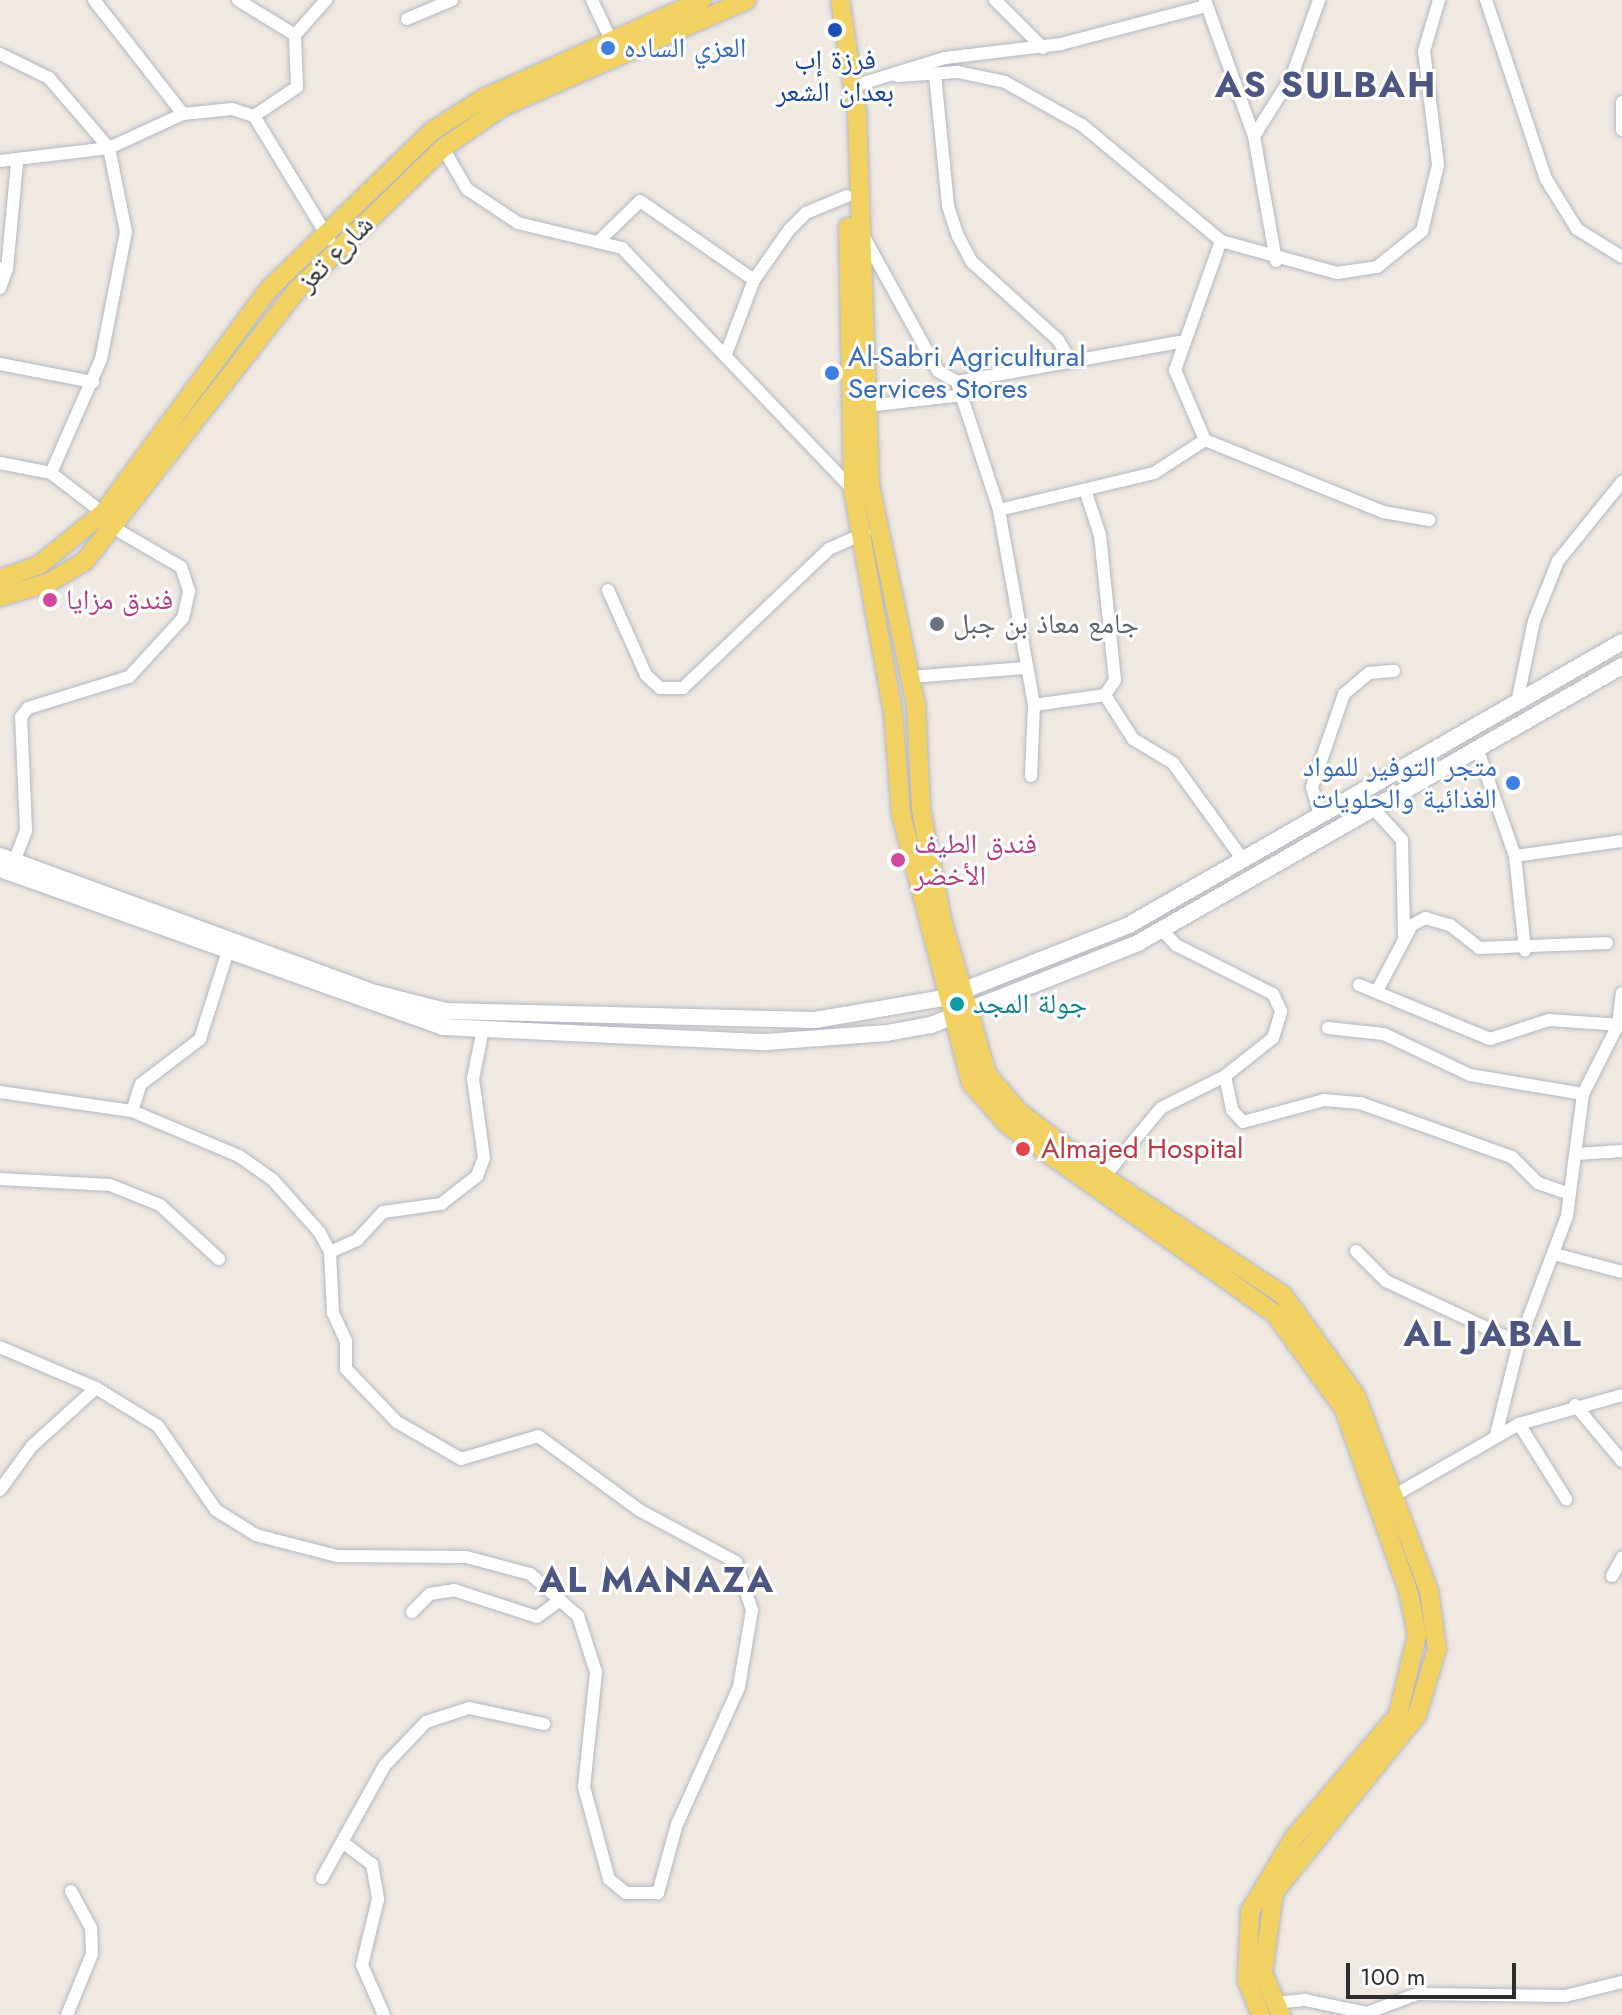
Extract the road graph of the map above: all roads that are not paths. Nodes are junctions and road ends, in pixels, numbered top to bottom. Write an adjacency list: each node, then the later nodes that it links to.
1 (94, 0): 24 (street)
2 (238, 0): 15 (street)
3 (326, 0): 15 (street)
4 (452, 0): 14 (street)
5 (592, 0): 16 (street)
6 (702, 0): 16 (main road, شارع تعز)
7 (747, 0): 29 (main road, شارع تعز)
8 (840, 0): 22 (main road)
9 (995, 0): 17 (street)
10 (1319, 0): 27 (street)
11 (1439, 0): 39 (street)
12 (1486, 0): 38 (street)
13 (1206, 2): 17 (street); 27 (street)
14 (407, 19)
15 (295, 35): 25 (street)
16 (610, 38): 34 (main road, شارع تعز)
17 (1043, 48): 21 (street)
18 (0, 54): 19 (street); 28 (street)
19 (0, 67)
20 (935, 75): 21 (street); 36 (street); 45 (street)
21 (897, 76): 22 (street)
22 (854, 86): 32 (main road); 33 (main road)
23 (1622, 102): 26 (street)
24 (183, 114): 25 (street); 28 (street)
25 (254, 116): 34 (street)
26 (1622, 130)
27 (1254, 136): 39 (street)
28 (109, 148): 31 (street); 47 (street)
29 (443, 148): 35 (street); 37 (main road, شارع تعز)
30 (0, 161): 31 (street)
31 (17, 164): 40 (street)
32 (847, 196): 41 (street); 55 (main road)
33 (861, 231): 48 (street); 50 (main road)
34 (325, 234): 37 (street); 59 (main road, شارع تعز)
35 (599, 241): 41 (street); 44 (street)
36 (1221, 241): 39 (street); 43 (street)
37 (336, 251): 59 (main road, شارع تعز)
38 (1622, 257)
39 (1276, 261)
40 (3, 268): 42 (street)
41 (754, 280): 44 (street)
42 (0, 288)
43 (1179, 342): 45 (street); 51 (street)
44 (726, 354): 55 (street)
45 (1069, 358): 48 (street)
46 (0, 364): 47 (street)
47 (93, 382): 53 (street)
48 (957, 382): 49 (street)
49 (962, 395): 50 (street); 57 (street)
50 (867, 406): 60 (main road)
51 (1205, 440): 56 (street); 58 (street)
52 (0, 463): 53 (street)
53 (51, 473): 59 (street)
54 (1622, 482): 71 (street)
55 (853, 490): 60 (main road)
56 (1085, 490): 57 (street); 70 (street)
57 (999, 510): 66 (street)
58 (1429, 520)
59 (108, 521): 61 (main road, شارع تعز); 63 (main road, شارع تعز); 81 (street)
60 (870, 532): 62 (street); 68 (main road); 92 (main road)
61 (0, 579)
62 (608, 590)
63 (0, 597)
64 (1622, 642): 69 (main road)
65 (1622, 666): 73 (main road)
66 (1025, 668): 68 (street); 72 (street)
67 (1394, 671): 77 (street)
68 (910, 677): 92 (main road)
69 (1534, 693): 71 (main road); 73 (main road)
70 (1105, 695): 72 (street); 80 (street)
71 (1517, 703): 77 (main road)
72 (1034, 705): 75 (street)
73 (1544, 710): 74 (main road)
74 (1477, 748): 76 (main road); 79 (street)
75 (1031, 776)
76 (1373, 808): 83 (main road); 86 (street)
77 (1321, 817): 80 (main road)
78 (1622, 841): 79 (street)
79 (1515, 856): 87 (street)
80 (1244, 861): 82 (main road)
81 (5, 862): 88 (main road); 95 (main road)
82 (1129, 925): 84 (main road); 92 (main road)
83 (1162, 930): 84 (main road); 98 (street)
84 (1138, 943): 92 (main road)
85 (1607, 943): 87 (street)
86 (1403, 944): 87 (street); 90 (street)
87 (1525, 950)
88 (227, 954): 96 (main road); 101 (street)
89 (1359, 985): 90 (street)
90 (1377, 991): 94 (street)
91 (1622, 993): 94 (street)
92 (957, 999): 93 (main road); 95 (main road); 104 (main road)
93 (949, 1018): 95 (main road); 132 (main road)
94 (1620, 1025): 100 (street)
95 (625, 1026): 96 (main road)
96 (483, 1028): 108 (street)
97 (1328, 1028): 100 (street)
98 (1225, 1076): 104 (street); 106 (street)
99 (0, 1092): 101 (street)
100 (1583, 1094): 103 (street)
101 (132, 1111): 108 (street)
102 (1622, 1151): 103 (street)
103 (1576, 1154): 106 (street)
104 (1104, 1177): 121 (main road)
105 (0, 1179): 110 (street)
106 (1570, 1194): 109 (street)
107 (1356, 1251): 112 (street)
108 (330, 1252): 125 (street)
109 (1554, 1254): 111 (street); 112 (street)
110 (219, 1259)
111 (1622, 1272)
112 (1519, 1343): 118 (street)
113 (0, 1347): 114 (street)
114 (96, 1388): 120 (street); 125 (street)
115 (1622, 1395): 116 (street)
116 (1575, 1405): 117 (street); 119 (street)
117 (1519, 1424): 118 (street); 122 (street)
118 (1496, 1435): 121 (street)
119 (1622, 1461)
120 (0, 1490)
121 (1395, 1495): 132 (main road)
122 (1566, 1499)
123 (1622, 1558): 124 (street)
124 (1612, 1576)
125 (560, 1600): 126 (street)
126 (412, 1612)
127 (544, 1724): 128 (street)
128 (345, 1844): 129 (street); 134 (street)
129 (322, 1878)
130 (71, 1891): 133 (street)
131 (1622, 1982): 132 (street)
132 (1273, 2011)
133 (67, 2015)
134 (384, 2015)

